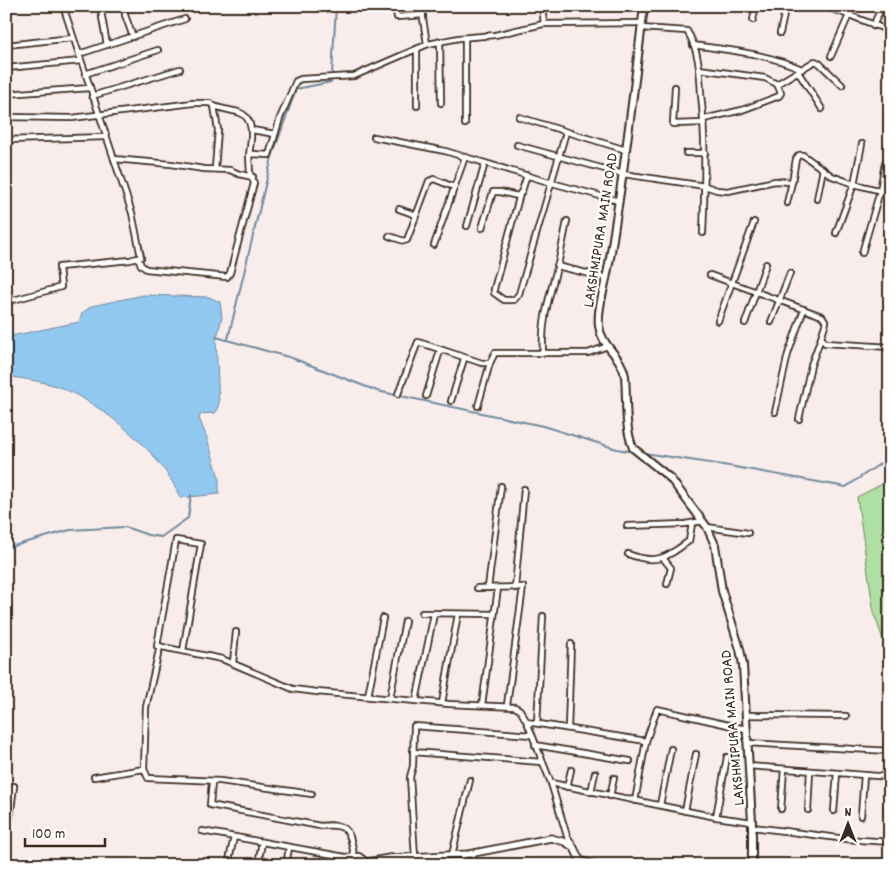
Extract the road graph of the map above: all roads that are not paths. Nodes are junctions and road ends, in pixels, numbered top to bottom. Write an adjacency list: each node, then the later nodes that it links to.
1 (63, 6): 23 (street)
2 (100, 6): 28 (street)
3 (125, 6): 22 (street)
4 (395, 6): 13 (street)
5 (422, 6): 13 (street)
6 (542, 6): 17 (street)
7 (644, 6): 18 (main road, LAKSHMIPURA MAIN ROAD)
8 (756, 6): 16 (street)
9 (786, 6): 21 (street)
10 (823, 6): 14 (street)
11 (853, 6): 14 (street)
12 (882, 6): 19 (street)
13 (423, 15): 26 (street)
14 (849, 15): 19 (street); 33 (street)
15 (186, 19): 22 (street)
16 (753, 20)
17 (544, 24): 18 (street); 24 (street)
18 (642, 25): 29 (street); 64 (main road, LAKSHMIPURA MAIN ROAD)
19 (874, 26): 20 (street)
20 (890, 31)
21 (780, 33)
22 (133, 37): 28 (street)
23 (73, 38): 27 (street); 32 (street)
24 (465, 38): 25 (street); 54 (street)
25 (440, 41): 26 (street); 46 (street)
26 (427, 44): 30 (street)
27 (6, 45)
28 (107, 45): 32 (street)
29 (694, 45): 37 (street); 38 (street)
30 (417, 49): 48 (street); 57 (street)
31 (158, 50): 39 (street)
32 (79, 54): 34 (street)
33 (831, 56)
34 (81, 61): 35 (street); 39 (street)
35 (6, 68)
36 (180, 69): 45 (street)
37 (700, 69): 40 (street); 53 (street)
38 (800, 70): 40 (street); 41 (street); 49 (street)
39 (85, 74): 43 (street)
40 (777, 84): 53 (street)
41 (842, 85)
42 (675, 87): 53 (street)
43 (90, 88): 44 (street); 45 (street)
44 (6, 94)
45 (92, 96): 50 (street)
46 (441, 103)
47 (214, 106): 50 (street); 55 (street); 73 (street)
48 (417, 106)
49 (822, 109)
50 (98, 114): 51 (street); 58 (street)
51 (6, 117)
52 (519, 118): 56 (street)
53 (704, 121): 66 (street)
54 (464, 124)
55 (252, 130): 57 (street); 67 (street)
56 (566, 132): 64 (street); 69 (street)
57 (276, 134): 67 (street)
58 (106, 137): 61 (street); 70 (street)
59 (374, 137): 68 (street)
60 (890, 138): 71 (street)
61 (6, 140)
62 (862, 144): 80 (street)
63 (517, 145): 69 (street)
64 (626, 150): 75 (main road, LAKSHMIPURA MAIN ROAD)
65 (686, 153): 66 (street)
66 (705, 153): 81 (street)
67 (250, 155): 77 (street)
68 (465, 156): 72 (street); 82 (street)
69 (559, 156): 75 (street); 79 (street)
70 (114, 159): 73 (street); 100 (street)
71 (888, 159): 83 (street)
72 (485, 163): 76 (street); 93 (street)
73 (215, 169): 77 (street)
74 (823, 169): 78 (street); 80 (street); 86 (street)
75 (623, 174): 81 (street); 87 (main road, LAKSHMIPURA MAIN ROAD)
76 (527, 175): 79 (street); 85 (street)
77 (253, 177): 100 (street)
78 (792, 182): 81 (street); 88 (street)
79 (552, 183): 85 (street); 87 (street)
80 (854, 184): 83 (street); 96 (street)
81 (705, 186): 95 (street)
82 (454, 187): 90 (street); 98 (street)
83 (880, 191): 84 (street); 99 (street)
84 (890, 193)
85 (520, 194): 94 (street)
86 (817, 199)
87 (619, 201): 105 (main road, LAKSHMIPURA MAIN ROAD)
88 (787, 203)
89 (399, 209): 90 (street)
90 (416, 215): 97 (street)
91 (567, 221): 102 (street)
92 (754, 222): 106 (street)
93 (467, 226)
94 (482, 228)
95 (703, 233)
96 (836, 233)
97 (389, 236)
98 (434, 246)
99 (862, 253)
100 (138, 258): 109 (street)
101 (766, 264): 107 (street)
102 (557, 266): 105 (street); 118 (street)
103 (790, 273): 108 (street)
104 (710, 275): 106 (street)
105 (606, 278): 115 (main road, LAKSHMIPURA MAIN ROAD)
106 (732, 283): 107 (street); 111 (street)
107 (756, 292): 108 (street); 113 (street)
108 (780, 300): 110 (street); 112 (street)
109 (6, 302)
110 (804, 309): 114 (street); 125 (street)
111 (718, 321)
112 (771, 322)
113 (745, 323)
114 (821, 337): 116 (street); 126 (street)
115 (608, 346): 118 (street); 130 (main road, LAKSHMIPURA MAIN ROAD)
116 (890, 347)
117 (440, 351): 119 (street); 121 (street); 122 (street)
118 (543, 353): 120 (street)
119 (464, 359): 120 (street); 123 (street)
120 (490, 363): 124 (street)
121 (398, 394)
122 (426, 396)
123 (451, 401)
124 (478, 406)
125 (775, 412)
126 (799, 419)
127 (501, 486): 137 (street)
128 (524, 489): 139 (street)
129 (692, 524): 130 (street); 131 (street); 134 (street)
130 (705, 524): 132 (street); 158 (main road, LAKSHMIPURA MAIN ROAD)
131 (627, 526)
132 (748, 533)
133 (628, 554): 134 (street)
134 (663, 558): 135 (street)
135 (667, 584)
136 (477, 588): 137 (street)
137 (488, 588): 138 (street)
138 (498, 588): 139 (street); 143 (street)
139 (515, 588): 157 (street)
140 (422, 614): 141 (street)
141 (434, 614): 142 (street); 154 (street)
142 (458, 614): 143 (street); 155 (street)
143 (494, 614): 156 (street)
144 (543, 616): 161 (street)
145 (383, 618): 152 (street)
146 (405, 621): 153 (street)
147 (236, 632): 151 (street)
148 (571, 644): 162 (street)
149 (160, 646): 150 (street); 150 (street); 176 (street)
150 (183, 651): 151 (street)
151 (233, 663): 152 (street)
152 (368, 696): 153 (street)
153 (390, 698): 154 (street)
154 (416, 701): 155 (street)
155 (442, 703): 156 (street)
156 (482, 705): 157 (street)
157 (507, 705): 160 (street)
158 (745, 715): 159 (street); 163 (main road, LAKSHMIPURA MAIN ROAD)
159 (846, 716)
160 (527, 722): 161 (street); 164 (street)
161 (538, 723): 162 (street)
162 (568, 728): 165 (street)
163 (746, 729): 165 (street); 166 (main road, LAKSHMIPURA MAIN ROAD)
164 (531, 735): 167 (street); 170 (street)
165 (646, 741): 194 (street)
166 (747, 743): 169 (street); 175 (main road, LAKSHMIPURA MAIN ROAD)
167 (535, 745): 173 (street); 174 (street)
168 (671, 749): 195 (street)
169 (890, 751)
170 (413, 752): 174 (street); 214 (street)
171 (696, 754): 197 (street)
172 (727, 757): 202 (street)
173 (630, 761)
174 (542, 762): 188 (street)
175 (749, 766): 177 (street); 203 (main road, LAKSHMIPURA MAIN ROAD)
176 (144, 769): 183 (street); 187 (street)
177 (784, 769): 179 (street); 196 (street)
178 (571, 770): 190 (street)
179 (810, 771): 181 (street); 198 (street)
180 (595, 773): 191 (street)
181 (837, 773): 182 (street); 199 (street)
182 (864, 775): 184 (street); 201 (street)
183 (94, 777)
184 (890, 777): 200 (street)
185 (614, 778): 193 (street)
186 (470, 780): 212 (street)
187 (212, 782): 192 (street); 213 (street)
188 (551, 783): 190 (street); 209 (street)
189 (14, 786): 210 (street)
190 (567, 787): 191 (street)
191 (591, 792): 193 (street)
192 (312, 794)
193 (610, 796): 194 (street)
194 (635, 801): 195 (street)
195 (660, 805): 197 (street)
196 (781, 808)
197 (685, 810): 202 (street)
198 (808, 810)
199 (834, 811)
200 (887, 814)
201 (861, 816)
202 (716, 817): 203 (street)
203 (752, 824): 207 (street); 222 (main road, LAKSHMIPURA MAIN ROAD)
204 (202, 832): 205 (street)
205 (234, 837): 206 (street); 217 (street)
206 (262, 842): 208 (street); 218 (street)
207 (890, 842)
208 (290, 847): 213 (street); 215 (street)
209 (574, 848): 211 (street); 221 (street)
210 (6, 849)
211 (464, 854): 212 (street); 220 (street)
212 (452, 855): 214 (street)
213 (354, 856): 216 (street)
214 (415, 857): 216 (street)
215 (287, 860)
216 (367, 863): 219 (street)
217 (228, 865)
218 (258, 865)
219 (360, 865)
220 (462, 865)
221 (594, 865)
222 (752, 865)

